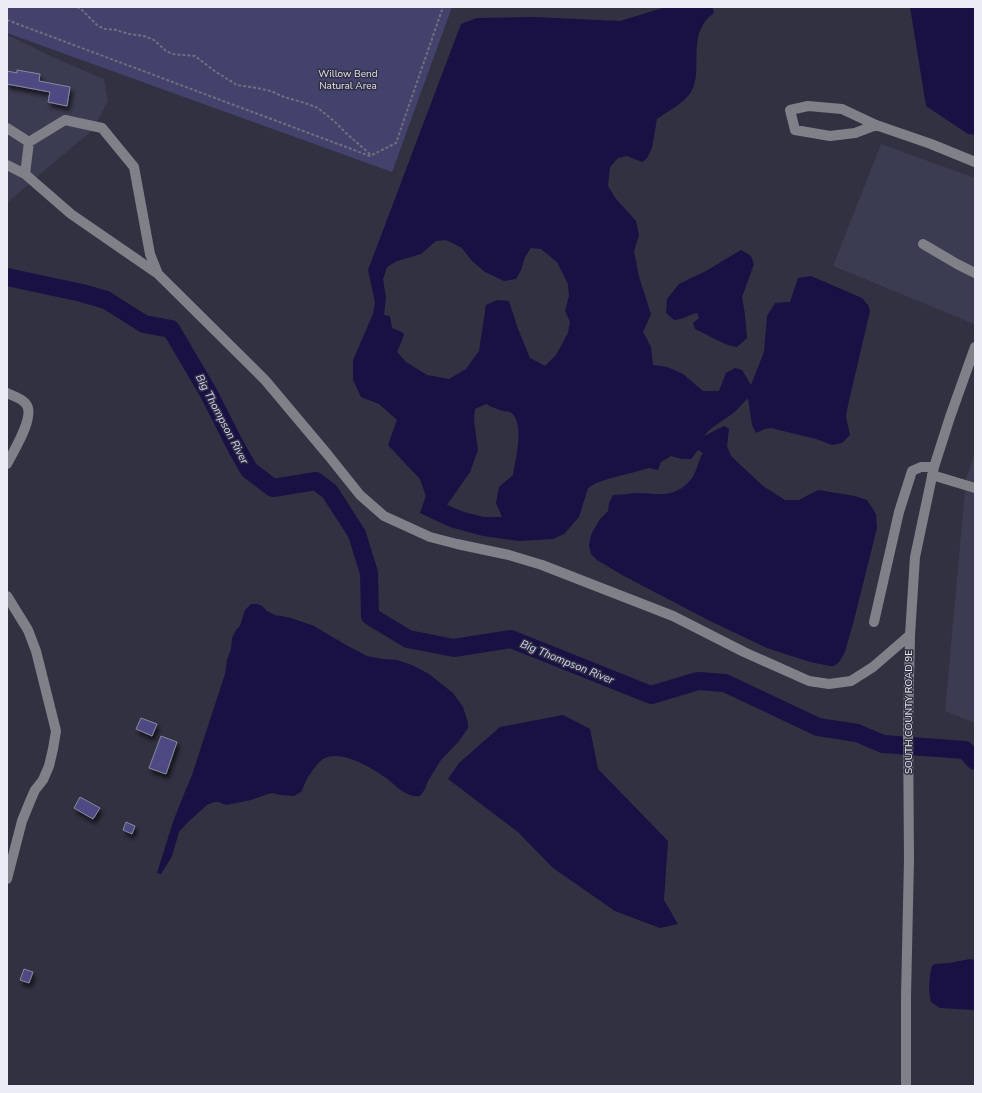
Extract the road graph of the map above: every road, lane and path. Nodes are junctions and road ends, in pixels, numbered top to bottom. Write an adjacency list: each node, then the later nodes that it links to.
1 (77, 7): 7 (path)
2 (443, 7): 7 (path)
3 (7, 20): 7 (path)
4 (876, 125): 4 (street); 8 (street)
5 (7, 128): 6 (street)
6 (29, 142): 10 (street); 13 (street)
7 (372, 155)
8 (975, 162)
9 (7, 165): 10 (street)
10 (25, 174): 13 (street)
11 (923, 244): 12 (street)
12 (975, 273)
13 (158, 274): 21 (street)
14 (975, 347): 17 (street, SOUTH COUNTY ROAD 9E)
15 (7, 393): 16 (street)
16 (7, 464)
17 (933, 471): 18 (street); 20 (street); 21 (street, SOUTH COUNTY ROAD 9E)
18 (975, 488)
19 (7, 596): 22 (street)
20 (874, 622)
21 (910, 635): 23 (street, SOUTH COUNTY ROAD 9E)
22 (7, 879)
23 (906, 1086)

